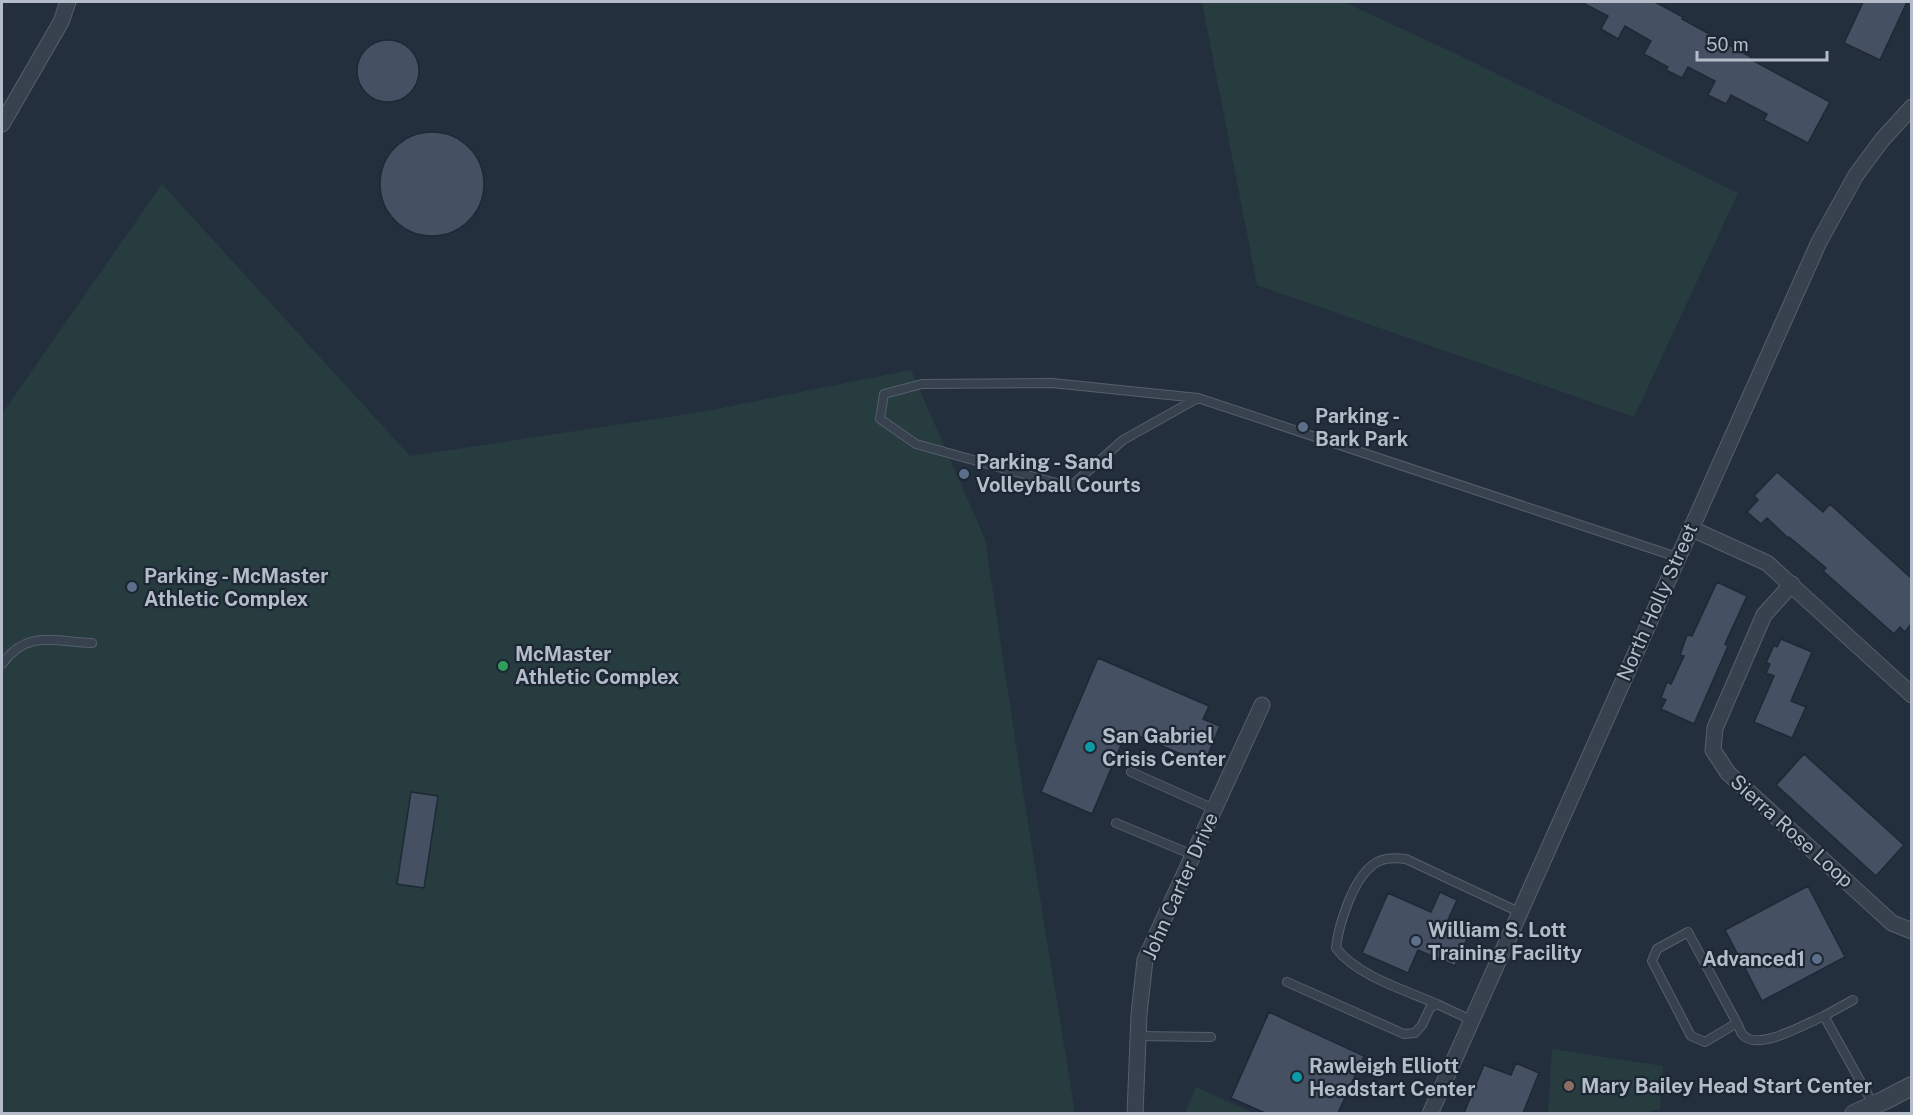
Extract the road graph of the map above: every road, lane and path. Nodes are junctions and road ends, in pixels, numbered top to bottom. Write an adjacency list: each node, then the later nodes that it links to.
1 (68, 2): 3 (street)
2 (1911, 107): 5 (street, North Holly Street)
3 (2, 124)
4 (1198, 398): 4 (lane); 6 (lane)
5 (1690, 528): 6 (street, North Holly Street); 7 (street)
6 (1677, 558): 16 (street, North Holly Street)
7 (1792, 584): 10 (street); 17 (street, Sierra Rose Loop)
8 (92, 644): 9 (lane)
9 (2, 664)
10 (1911, 694)
11 (1262, 705): 13 (street, John Carter Drive)
12 (1131, 772): 13 (lane)
13 (1214, 809): 15 (street, John Carter Drive)
14 (1116, 823): 15 (lane)
15 (1193, 855): 24 (street, John Carter Drive)
16 (1519, 912): 20 (lane); 22 (street, North Holly Street)
17 (1911, 931)
18 (1287, 982): 20 (lane)
19 (1853, 1000): 21 (lane)
20 (1437, 1004): 22 (lane)
21 (1824, 1016): 23 (lane); 27 (lane)
22 (1471, 1020): 29 (street, North Holly Street)
23 (1737, 1023): 23 (lane)
24 (1138, 1036): 25 (lane); 28 (street, John Carter Drive)
25 (1211, 1037)
26 (1911, 1086): 27 (street)
27 (1874, 1105): 30 (street)
28 (1135, 1113)
29 (1430, 1113)
30 (1854, 1113)

